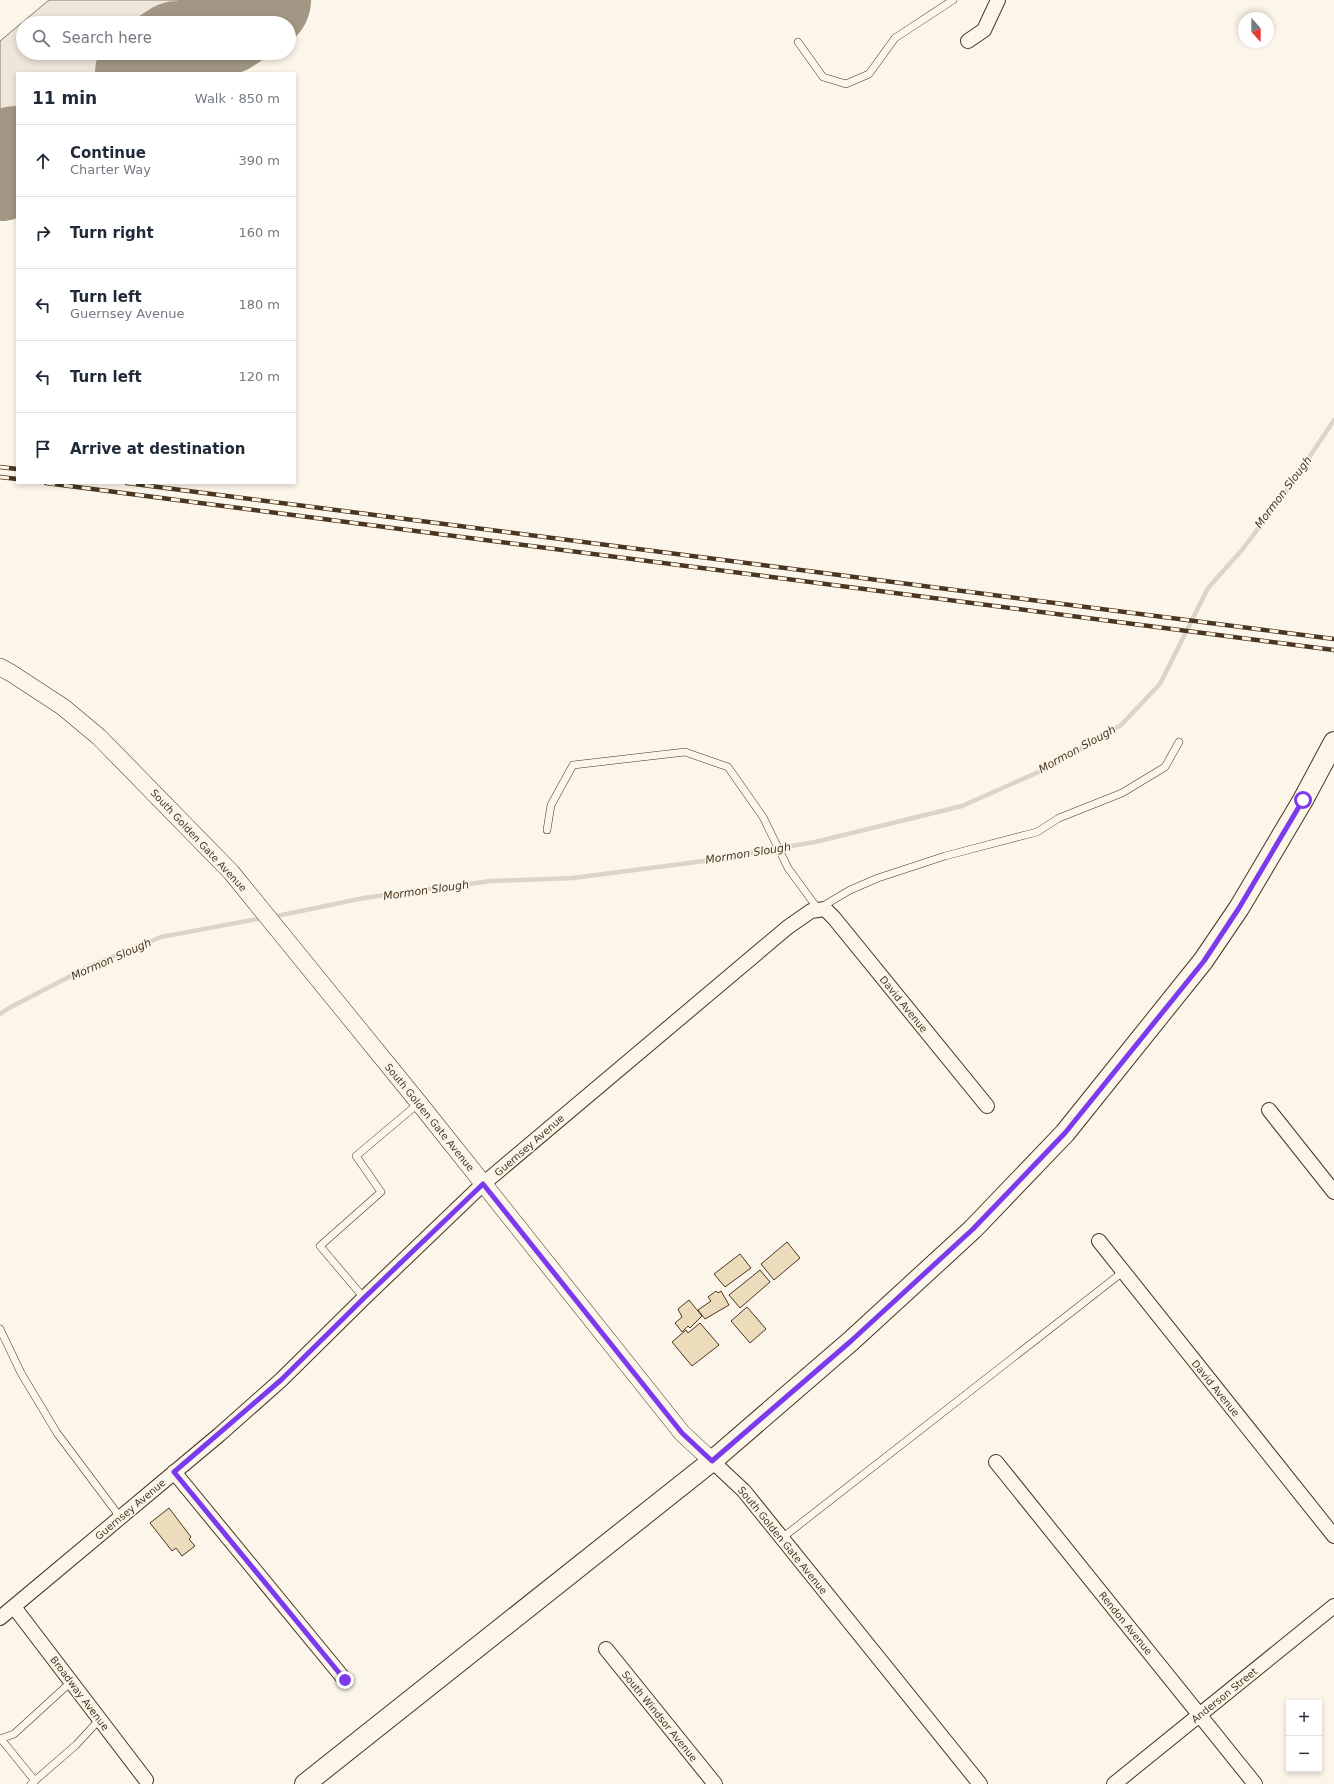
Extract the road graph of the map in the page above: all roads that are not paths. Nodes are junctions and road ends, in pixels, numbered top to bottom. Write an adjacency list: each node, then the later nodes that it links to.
1 (953, 0): 4 (lane)
2 (998, 0): 3 (street)
3 (968, 41)
4 (798, 42)
5 (0, 667): 10 (street, South Golden Gate Avenue)
6 (1179, 742): 9 (lane)
7 (1334, 742): 19 (main road)
8 (547, 830): 9 (lane)
9 (818, 909): 11 (street, David Avenue); 13 (street, Guernsey Avenue)
10 (419, 1103): 13 (street, South Golden Gate Avenue); 17 (lane)
11 (987, 1106)
12 (1269, 1110): 14 (street)
13 (483, 1184): 17 (street, Guernsey Avenue); 19 (street, South Golden Gate Avenue)
14 (1334, 1192)
15 (1099, 1240): 16 (street, David Avenue)
16 (1124, 1272): 23 (street, David Avenue); 24 (lane)
17 (364, 1298): 21 (street, Guernsey Avenue)
18 (0, 1329): 22 (lane)
19 (712, 1461): 24 (street, South Golden Gate Avenue); 36 (main road)
20 (996, 1462): 31 (street, Rendon Avenue)
21 (174, 1472): 22 (street, Guernsey Avenue); 29 (street)
22 (120, 1517): 26 (street, Guernsey Avenue)
23 (1334, 1536)
24 (782, 1538): 38 (street, South Golden Gate Avenue)
25 (1334, 1606): 31 (street, Anderson Street)
26 (14, 1607): 27 (street, Guernsey Avenue); 30 (street, Broadway Avenue)
27 (0, 1618)
28 (606, 1649): 37 (street, South Windsor Avenue)
29 (345, 1680)
30 (71, 1682): 32 (street, Broadway Avenue); 33 (lane)
31 (1200, 1715): 39 (street, Anderson Street); 40 (street, Rendon Avenue)
32 (100, 1719): 34 (street, Broadway Avenue); 35 (lane)
33 (0, 1739): 35 (lane)
34 (146, 1780)
35 (33, 1782)
36 (305, 1784)
37 (714, 1784)
38 (980, 1784)
39 (1114, 1784)
40 (1255, 1784)

